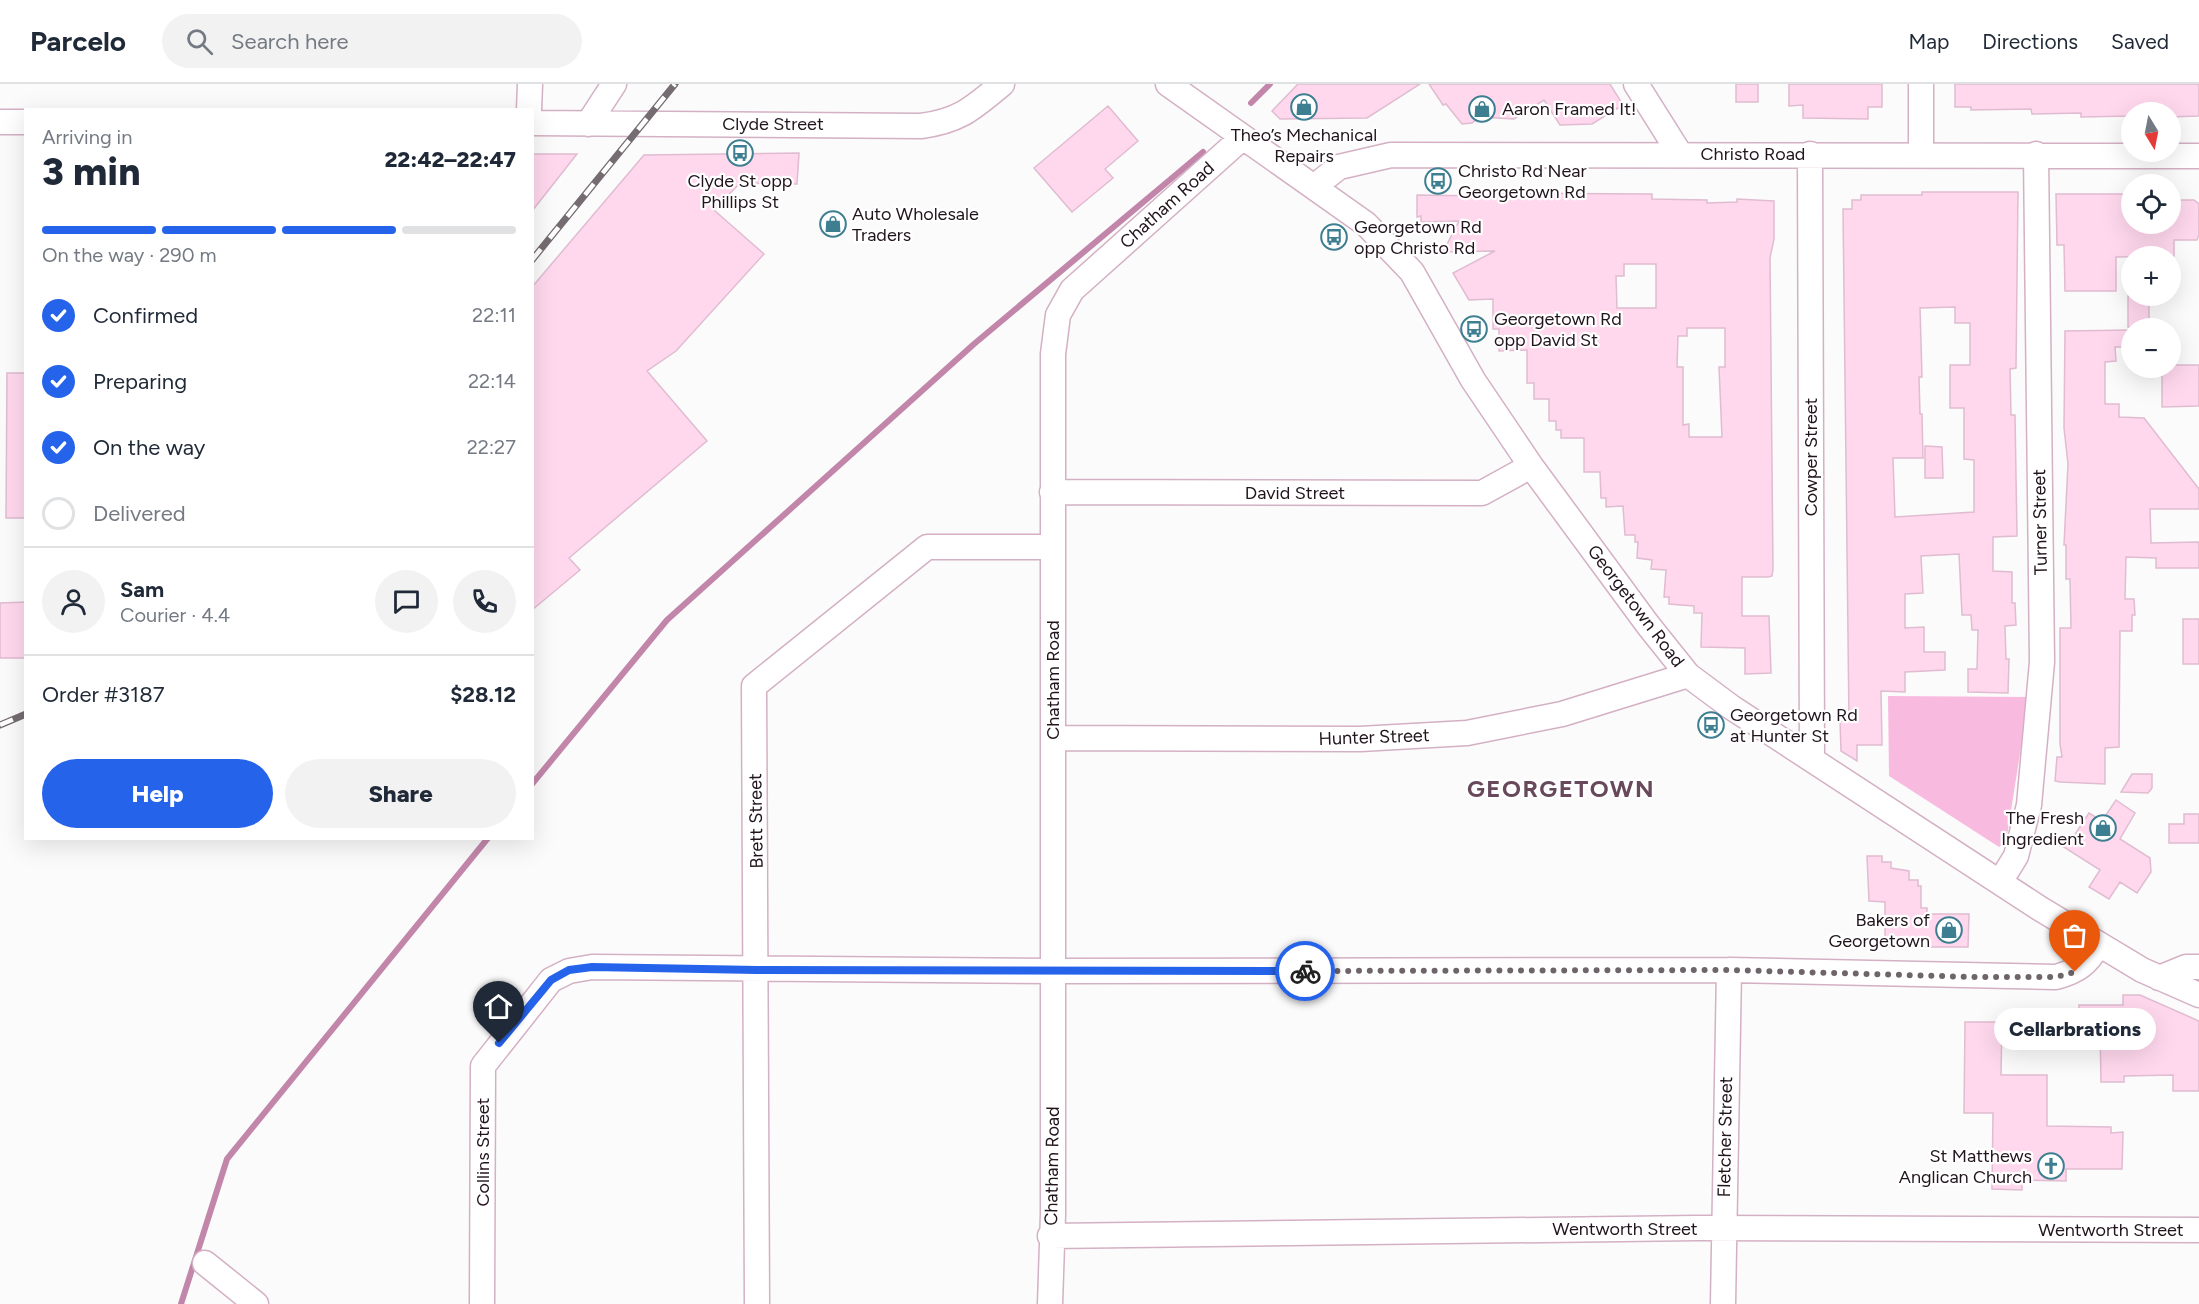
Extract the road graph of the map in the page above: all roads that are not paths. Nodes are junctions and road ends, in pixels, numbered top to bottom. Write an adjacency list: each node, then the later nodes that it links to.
1 (530, 84): 7 (street)
2 (614, 84): 11 (street)
3 (1002, 84): 11 (street, Clyde Street)
4 (1636, 84): 13 (street)
5 (1921, 84): 15 (street)
6 (1177, 88): 12 (street, Georgetown Road)
7 (529, 108)
8 (0, 122): 9 (street)
9 (24, 122)
10 (534, 123): 11 (street, Clyde Street)
11 (588, 124)
12 (1243, 137): 18 (street, Georgetown Road); 20 (street, Chatham Road)
13 (1680, 154): 14 (street, Christo Road); 18 (street, Christo Road)
14 (1810, 154): 15 (street, Christo Road); 24 (street, Cowper Street)
15 (1921, 154): 16 (street, Christo Road)
16 (2036, 154): 17 (street, Christo Road); 25 (street, Turner Street)
17 (2199, 156)
18 (1315, 186): 19 (street, Georgetown Road)
19 (1531, 466): 20 (street, David Street); 22 (street, Georgetown Road)
20 (1052, 492): 21 (street, Chatham Road)
21 (1053, 547): 23 (street, Chatham Road); 28 (street, Brett Street)
22 (1688, 675): 23 (street, Hunter Street); 24 (street, Georgetown Road)
23 (1053, 738): 30 (street, Chatham Road)
24 (1812, 759): 25 (street, Georgetown Road)
25 (2000, 882): 26 (street, Georgetown Road)
26 (2099, 944): 29 (street, Collins Street); 31 (street, Georgetown Road)
27 (2199, 967): 31 (street)
28 (757, 970): 30 (street, Collins Street); 38 (street, Collins Street); 39 (street, Brett Street)
29 (1729, 970): 30 (street, Collins Street); 33 (street, Fletcher Street)
30 (1052, 971): 35 (street, Chatham Road)
31 (2159, 978): 32 (street, Georgetown Road)
32 (2199, 995)
33 (1722, 1230): 34 (street, Wentworth Street); 35 (street, Wentworth Street); 41 (street, Fletcher Street)
34 (2199, 1230)
35 (1050, 1236): 40 (street, Chatham Road)
36 (205, 1263): 37 (street)
37 (256, 1304)
38 (482, 1304)
39 (757, 1304)
40 (1050, 1304)
41 (1723, 1304)

